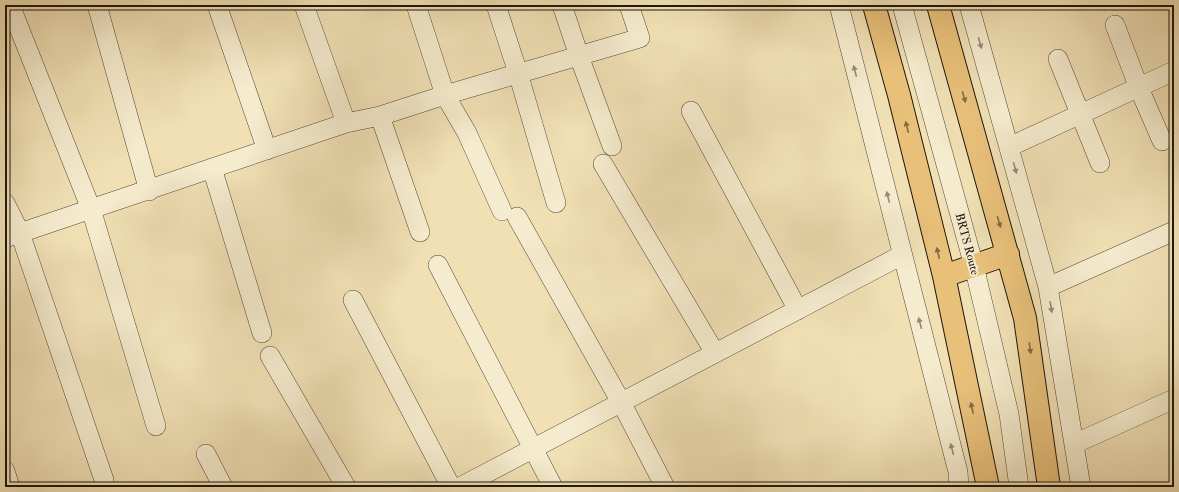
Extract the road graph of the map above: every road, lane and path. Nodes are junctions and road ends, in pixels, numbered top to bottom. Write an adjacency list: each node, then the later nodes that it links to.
1 (10, 5): 35 (street)
2 (97, 5): 32 (street)
3 (217, 5): 28 (street)
4 (304, 5): 24 (street)
5 (416, 5): 20 (street)
6 (496, 5): 18 (street)
7 (562, 5): 15 (street)
8 (629, 5): 15 (street)
9 (839, 5): 40 (street, one-way to 9)
10 (874, 5): 43 (main road, one-way to 10)
11 (902, 5): 42 (street, BRTS Route)
12 (938, 5): 39 (main road, one-way to 39)
13 (969, 5): 27 (street, one-way to 27)
14 (1115, 25): 19 (street)
15 (579, 56): 18 (street); 26 (street)
16 (1058, 59): 22 (street)
17 (1174, 71): 19 (street)
18 (518, 73): 20 (street); 34 (street)
19 (1139, 88): 22 (street); 25 (street)
20 (445, 95): 23 (street); 51 (street)
21 (691, 111): 46 (street)
22 (1081, 114): 27 (street); 29 (street)
23 (380, 116): 24 (street); 37 (street)
24 (346, 123): 28 (street)
25 (1162, 141)
26 (612, 146)
27 (1010, 147): 44 (street, one-way to 44)
28 (267, 150): 31 (street)
29 (1100, 163)
30 (603, 164): 48 (street)
31 (212, 168): 32 (street); 47 (street)
32 (149, 191): 35 (street)
33 (5, 203): 38 (street)
34 (556, 203)
35 (91, 209): 38 (street); 52 (street)
36 (1174, 230): 44 (street)
37 (420, 232)
38 (12, 235): 57 (street)
39 (1008, 254): 42 (main road); 68 (main road, one-way to 68)
40 (902, 255): 46 (street); 65 (street, one-way to 40)
41 (438, 265): 54 (street)
42 (974, 266): 43 (main road); 67 (street, BRTS Route)
43 (944, 276): 66 (main road, one-way to 43)
44 (1048, 287): 53 (street, one-way to 53)
45 (353, 300): 61 (street)
46 (798, 310): 48 (street)
47 (262, 333)
48 (715, 353): 51 (street)
49 (270, 356): 60 (street)
50 (1174, 399): 53 (street)
51 (621, 402): 54 (street); 64 (street)
52 (156, 426)
53 (1074, 444): 69 (street)
54 (533, 449): 62 (street); 63 (street)
55 (206, 454): 59 (street)
56 (5, 471): 58 (street)
57 (104, 480)
58 (10, 487)
59 (224, 487)
60 (346, 487)
61 (451, 487)
62 (460, 487)
63 (553, 487)
64 (665, 487)
65 (959, 487)
66 (988, 487)
67 (1019, 487)
68 (1049, 487)
69 (1081, 487)

